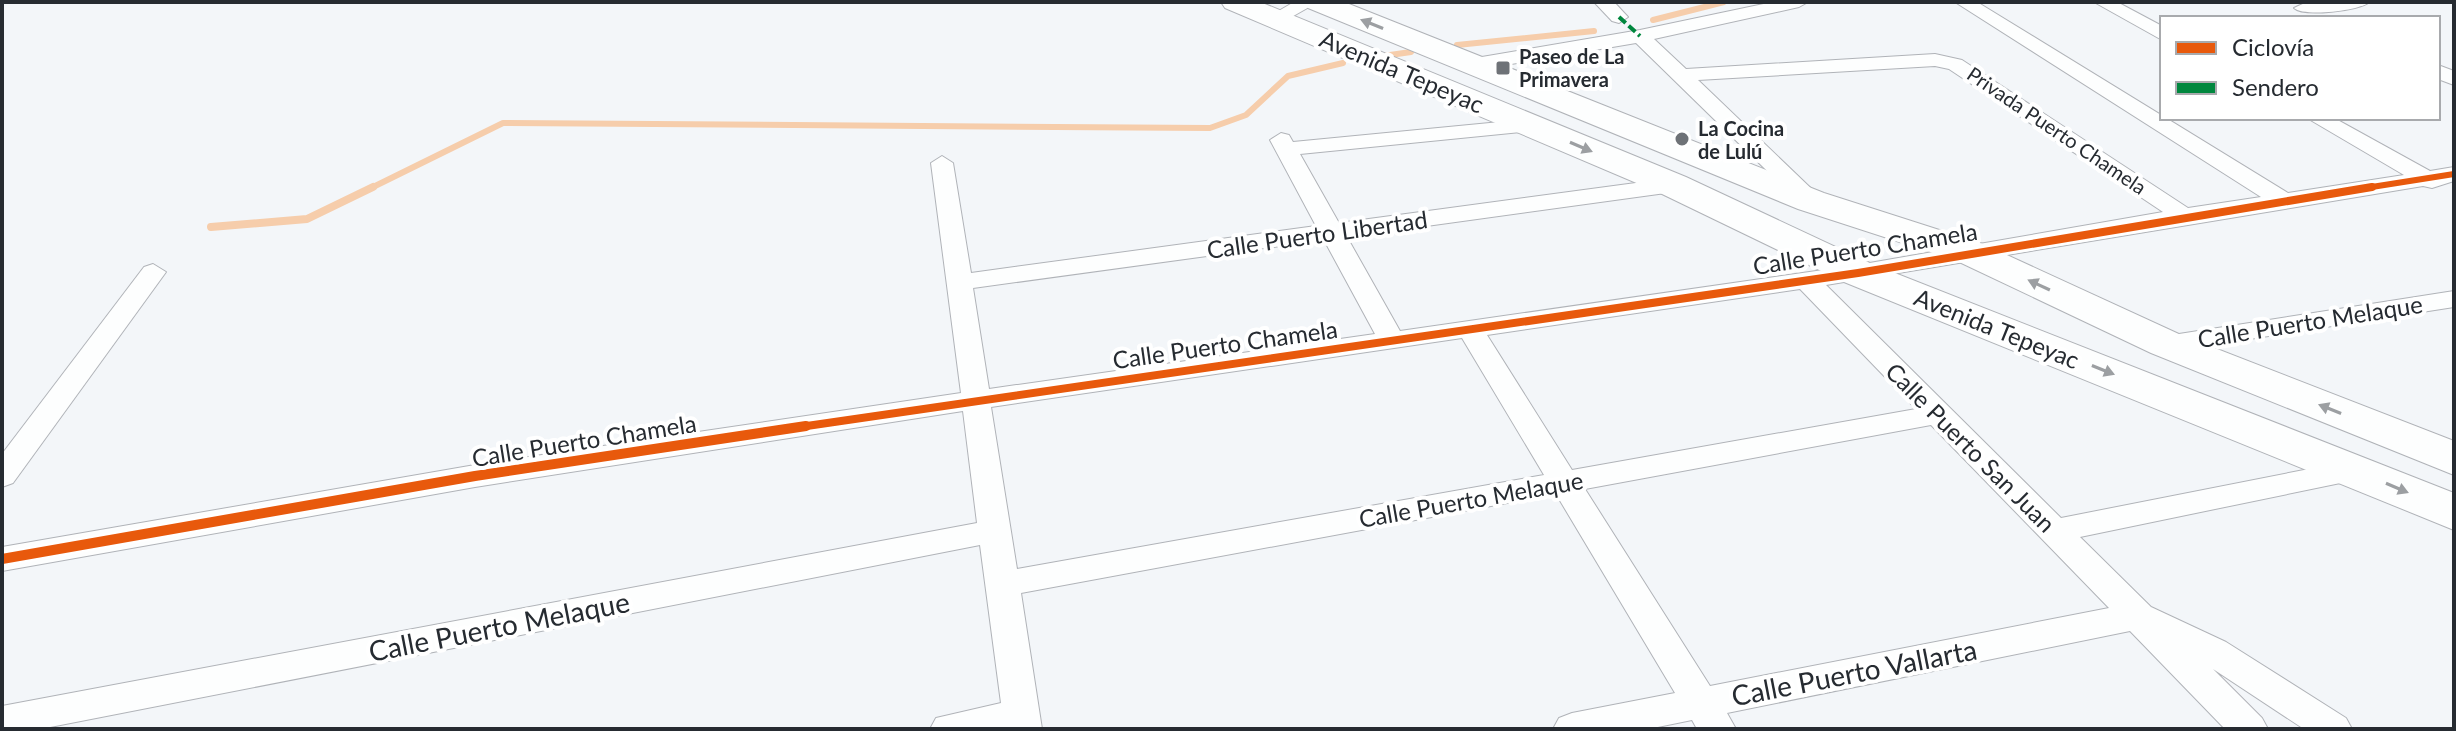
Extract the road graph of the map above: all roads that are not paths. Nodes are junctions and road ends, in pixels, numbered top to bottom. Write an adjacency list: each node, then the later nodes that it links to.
1 (1235, 2): 12 (main road, Avenida Tepeyac)
2 (1309, 2): 12 (street)
3 (1318, 2): 15 (main road, Avenida Tepeyac, one-way to 3)
4 (1603, 2): 11 (street)
5 (1799, 2): 14 (street)
6 (1964, 2): 24 (street)
7 (2103, 2): 13 (street)
8 (2360, 2): 9 (street)
9 (2296, 5): 10 (street)
10 (2320, 16)
11 (1619, 17)
12 (1274, 19): 18 (main road, Avenida Tepeyac)
13 (2160, 33)
14 (1640, 36): 15 (street); 16 (street)
15 (1470, 65): 23 (main road, Avenida Tepeyac)
16 (1684, 75): 23 (street); 25 (street, Privada Puerto Chamela)
17 (2322, 120): 20 (street)
18 (1530, 125): 21 (main road, Avenida Tepeyac, one-way to 21); 26 (street)
19 (942, 163): 31 (street)
20 (2441, 176): 22 (street); 24 (street, Calle Puerto Chamela)
21 (1673, 185): 26 (street, Calle Puerto Libertad); 29 (main road, Avenida Tepeyac)
22 (2454, 193)
23 (1811, 201): 27 (main road, Avenida Tepeyac)
24 (2286, 202): 25 (street, Calle Puerto Chamela)
25 (2184, 216): 27 (street, Calle Puerto Chamela)
26 (1331, 233): 31 (street, Calle Puerto Libertad); 34 (street)
27 (1969, 252): 29 (street, Calle Puerto Chamela); 35 (main road, Avenida Tepeyac, one-way to 27)
28 (153, 272): 40 (street)
29 (1858, 273): 30 (street, Calle Puerto Chamela); 39 (main road, Avenida Tepeyac, one-way to 39)
30 (1805, 279): 33 (street, Calle Puerto Chamela); 37 (street, Calle Puerto San Juan)
31 (961, 282): 36 (street)
32 (2454, 299): 35 (street, Calle Puerto Melaque)
33 (1470, 330): 34 (street, Calle Puerto Chamela); 41 (street)
34 (1392, 341): 36 (street, Calle Puerto Chamela)
35 (2166, 344): 38 (main road, Avenida Tepeyac, one-way to 35)
36 (976, 400): 43 (street); 45 (street, Calle Puerto Chamela)
37 (1939, 414): 41 (street, Calle Puerto Melaque); 44 (street, Calle Puerto San Juan)
38 (2449, 454)
39 (2355, 470): 42 (main road, Avenida Tepeyac, one-way to 42); 44 (street)
40 (2, 476)
41 (1565, 482): 46 (street, Calle Puerto Melaque); 48 (street)
42 (2454, 512)
43 (995, 531): 46 (street); 49 (street, Calle Puerto Melaque)
44 (2054, 531): 47 (street, Calle Puerto San Juan)
45 (2, 559)
46 (1002, 584): 50 (street)
47 (2137, 616): 48 (street, Calle Puerto Vallarta); 53 (street, Calle Puerto San Juan); 54 (street, Calle Puerto San Juan)
48 (1709, 716): 52 (street, Calle Puerto Vallarta)
49 (2, 721)
50 (1022, 722): 51 (street)
51 (949, 729)
52 (1572, 729)
53 (2249, 729)
54 (2333, 729)

